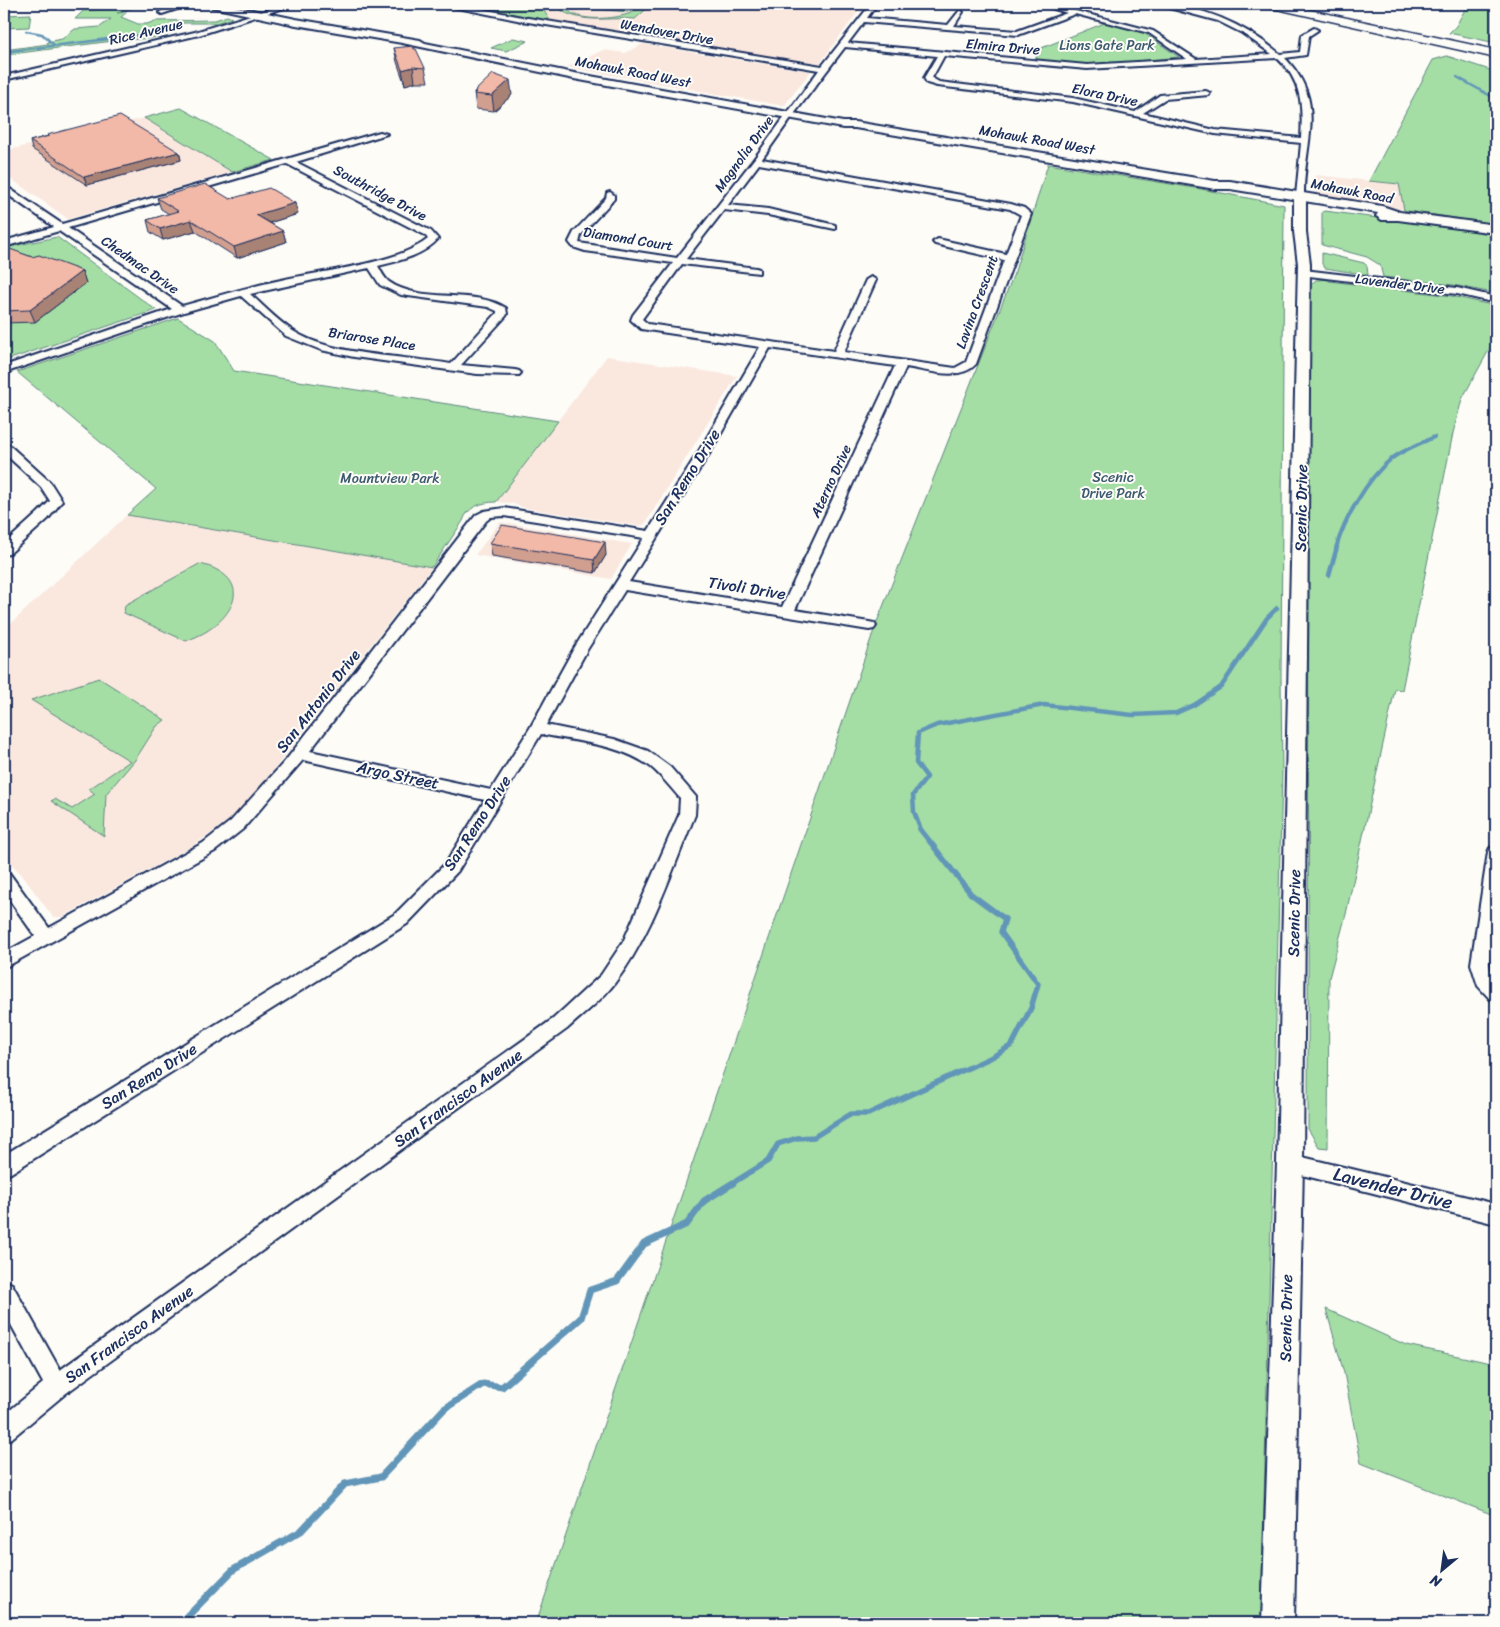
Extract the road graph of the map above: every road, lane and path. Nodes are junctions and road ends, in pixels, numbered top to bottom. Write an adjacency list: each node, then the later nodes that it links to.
1 (4, 4): 2 (street)
2 (10, 4)
3 (189, 4): 15 (street)
4 (212, 4): 18 (main road, Mohawk Road West)
5 (226, 4): 18 (main road, Mohawk Road West)
6 (293, 4): 18 (street, Rice Avenue)
7 (450, 4): 29 (street, Wendover Drive)
8 (874, 4): 19 (street, Magnolia Drive)
9 (1042, 4): 17 (street)
10 (1157, 4): 27 (street)
11 (1268, 4): 26 (highway)
12 (1299, 4): 24 (highway)
13 (1411, 4): 14 (street)
14 (1418, 4)
15 (162, 12)
16 (960, 12): 20 (street)
17 (1075, 12): 20 (street); 28 (street)
18 (262, 13): 22 (main road, Mohawk Road West); 32 (street, Rice Avenue)
19 (863, 20): 20 (street); 23 (street, Magnolia Drive)
20 (949, 28)
21 (1314, 30): 27 (street, Elmira Drive)
22 (406, 41): 30 (main road, Mohawk Road West); 31 (main road, Mohawk Road West)
23 (844, 45): 25 (street, Elmira Drive); 29 (street, Magnolia Drive)
24 (1496, 46)
25 (942, 54): 28 (street, Elmira Drive); 35 (street, Elora Drive)
26 (1496, 54)
27 (1279, 56): 28 (street, Elmira Drive); 37 (street)
28 (1193, 60)
29 (825, 69): 34 (street, Magnolia Drive)
30 (595, 75): 31 (main road); 34 (main road, Mohawk Road West)
31 (574, 76): 34 (main road, Mohawk Road West)
32 (4, 78)
33 (1206, 93): 35 (street)
34 (790, 114): 39 (street, Magnolia Drive); 42 (main road, Mohawk Road West)
35 (1137, 114): 37 (street, Elora Drive)
36 (382, 134): 38 (street)
37 (1304, 141): 42 (street)
38 (288, 161): 45 (street); 51 (street, Southridge Drive)
39 (757, 161): 43 (street, Magnolia Drive); 49 (street, Lavina Crescent)
40 (4, 188): 45 (street, Chedmac Drive)
41 (610, 195): 50 (street, Diamond Court)
42 (1300, 199): 46 (main road, Mohawk Road); 53 (street, Scenic Drive)
43 (722, 207): 44 (street); 50 (street, Magnolia Drive)
44 (832, 227)
45 (61, 228): 48 (street); 57 (street, Chedmac Drive)
46 (1496, 229)
47 (938, 242): 49 (street)
48 (4, 244)
49 (1009, 258): 61 (street, Lavina Crescent)
50 (680, 261): 52 (street); 58 (street, Magnolia Drive)
51 (372, 264): 55 (street, Southridge Drive); 62 (street)
52 (756, 270)
53 (1304, 273): 56 (street, Lavender Drive); 79 (street, Scenic Drive)
54 (871, 280): 60 (street)
55 (242, 292): 57 (street, Southridge Drive); 62 (street, Briarose Place)
56 (1496, 300)
57 (180, 310): 63 (street, Chedmac Drive)
58 (636, 320): 59 (street, Lavina Crescent)
59 (767, 344): 60 (street, Lavina Crescent); 66 (street, San Remo Drive)
60 (838, 354): 61 (street, Lavina Crescent)
61 (902, 363): 69 (street, Aterno Drive)
62 (454, 367): 64 (street, Briarose Place)
63 (4, 370)
64 (515, 372)
65 (4, 447): 67 (street)
66 (651, 535): 68 (street, San Remo Drive); 72 (street, San Antonio Drive)
67 (4, 551)
68 (621, 586): 69 (street, Tivoli Drive); 71 (street, San Remo Drive)
69 (788, 612): 70 (street, Tivoli Drive)
70 (868, 626)
71 (537, 728): 73 (street, San Remo Drive); 83 (street, San Francisco Avenue)
72 (300, 754): 73 (street, Argo Street); 76 (street, San Antonio Drive)
73 (495, 796): 80 (street, San Remo Drive)
74 (1496, 852): 78 (street)
75 (4, 879): 76 (street)
76 (46, 938): 77 (street, San Antonio Drive)
77 (4, 962)
78 (1496, 994)
79 (1290, 1163): 81 (street, Lavender Drive); 85 (street, Scenic Drive)
80 (4, 1166)
81 (1496, 1214)
82 (4, 1291): 83 (street)
83 (56, 1386): 84 (street, San Francisco Avenue)
84 (4, 1430)
85 (1278, 1623)

